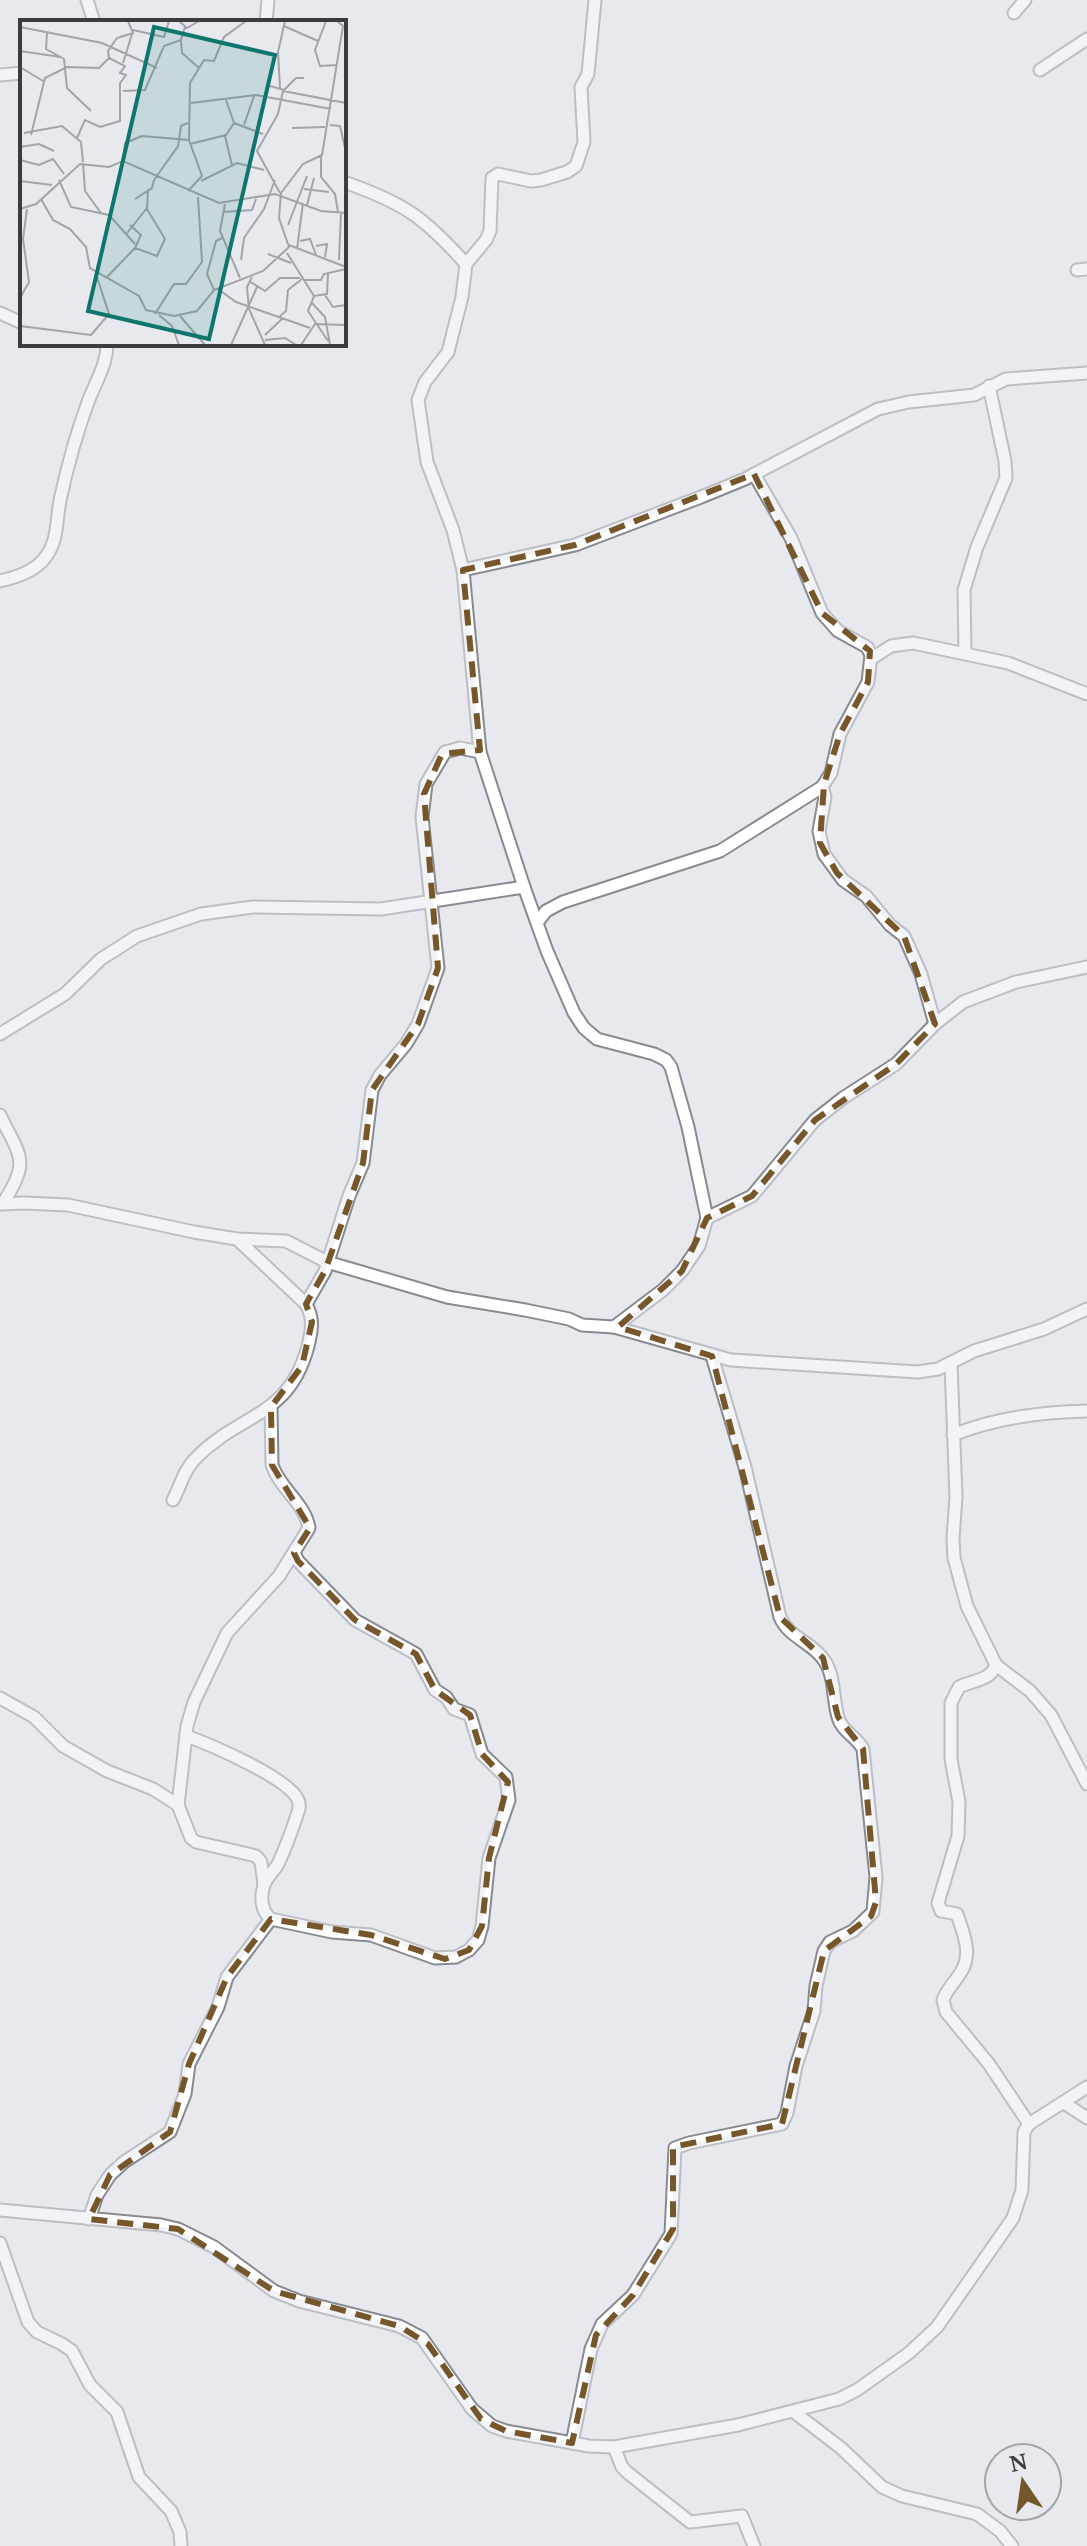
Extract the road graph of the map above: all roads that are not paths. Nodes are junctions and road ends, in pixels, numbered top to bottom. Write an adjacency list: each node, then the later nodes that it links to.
1 (87, 0): 6 (street)
2 (268, 0): 7 (street)
3 (595, 0): 13 (street)
4 (1025, 0): 5 (street)
5 (1014, 13)
6 (93, 20)
7 (266, 20)
8 (1087, 39): 9 (street)
9 (1040, 70)
10 (20, 73): 11 (street)
11 (0, 75)
12 (346, 183): 13 (street)
13 (466, 264): 20 (street)
14 (0, 313): 15 (street)
15 (20, 322)
16 (107, 346): 21 (street)
17 (1087, 373): 18 (street)
18 (989, 386): 19 (street); 22 (street)
19 (754, 474): 20 (street); 23 (street)
20 (463, 570): 25 (street)
21 (0, 581)
22 (965, 654): 23 (street); 24 (street)
23 (871, 659): 26 (street)
24 (1087, 694)
25 (480, 752): 27 (street); 28 (street)
26 (822, 787): 29 (street); 31 (street)
27 (524, 887): 28 (street); 29 (street)
28 (433, 903): 32 (street); 37 (street)
29 (537, 923): 35 (street)
30 (1087, 967): 31 (street)
31 (935, 1024): 35 (street)
32 (0, 1034)
33 (0, 1115): 34 (street)
34 (2, 1204): 36 (street)
35 (707, 1218): 40 (street)
36 (237, 1239): 37 (street); 38 (street)
37 (327, 1262): 38 (street); 40 (street)
38 (306, 1304): 43 (street)
39 (1087, 1309): 42 (street)
40 (614, 1327): 41 (street)
41 (712, 1356): 42 (street); 63 (street)
42 (951, 1364): 45 (street)
43 (271, 1407): 46 (street); 47 (street)
44 (1087, 1411): 45 (street)
45 (953, 1435): 48 (street)
46 (173, 1500)
47 (294, 1553): 50 (street); 54 (street)
48 (996, 1665): 51 (street); 58 (street)
49 (0, 1698): 52 (street)
50 (186, 1736): 52 (street); 53 (street)
51 (1087, 1784)
52 (178, 1805): 53 (street)
53 (264, 1884): 54 (street)
54 (271, 1919): 60 (street)
55 (1087, 2087): 56 (street)
56 (1064, 2103): 57 (street); 58 (street)
57 (1087, 2118)
58 (1029, 2124): 62 (street)
59 (0, 2210): 60 (street)
60 (89, 2219): 63 (street)
61 (0, 2243): 65 (street)
62 (794, 2412): 64 (street); 67 (street)
63 (572, 2443): 64 (street)
64 (614, 2447): 66 (street)
65 (181, 2546)
66 (754, 2546)
67 (1012, 2546)

